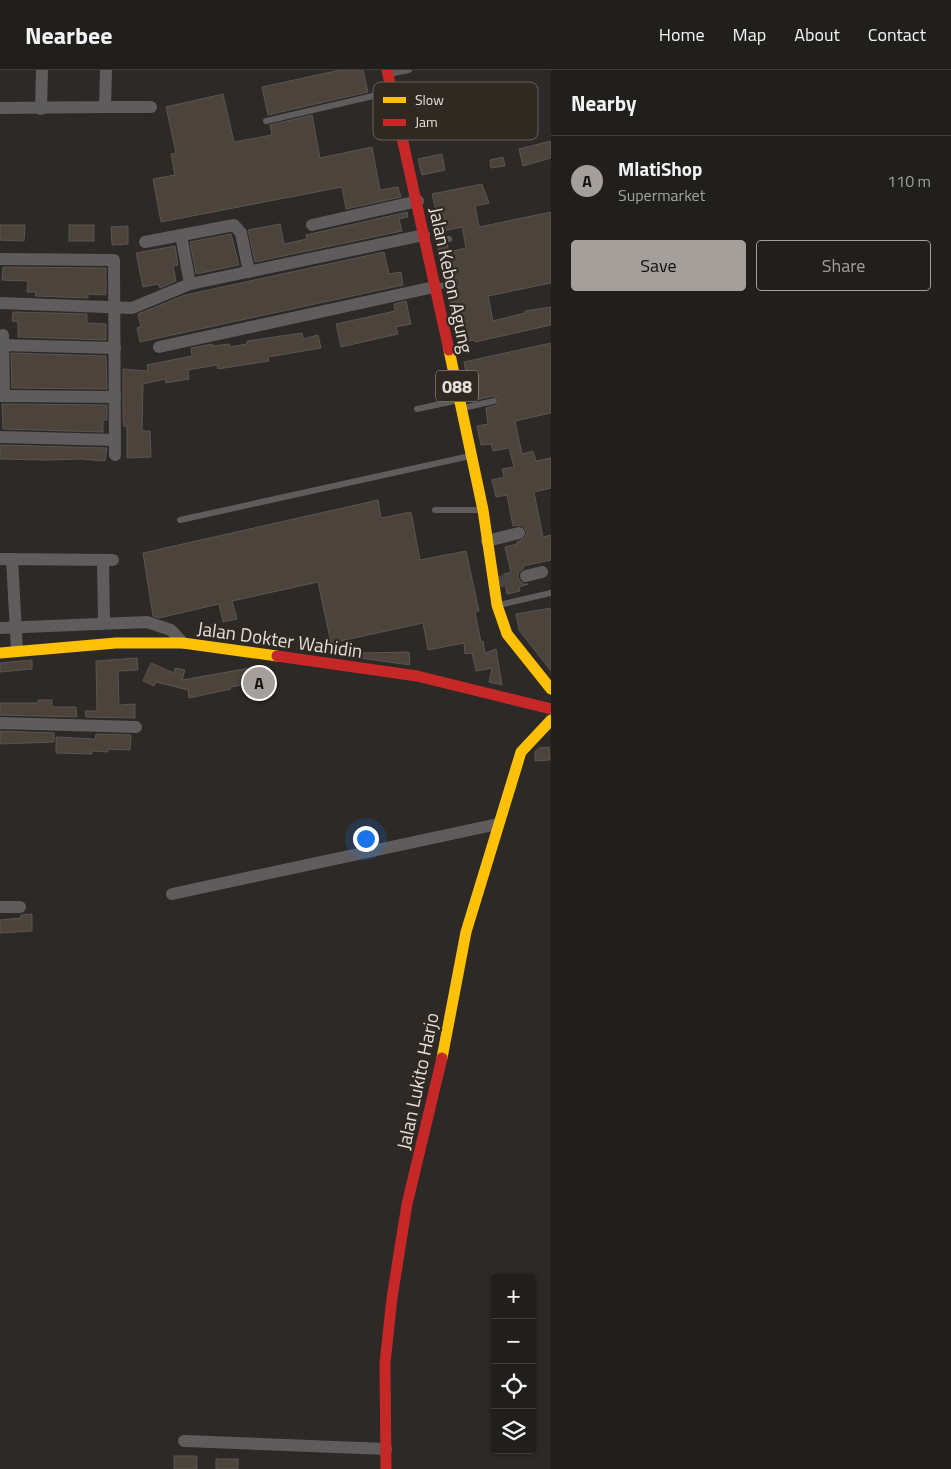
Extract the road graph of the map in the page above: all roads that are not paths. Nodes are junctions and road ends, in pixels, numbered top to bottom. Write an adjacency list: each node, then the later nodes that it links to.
1 (42, 70): 9 (street)
2 (106, 70): 6 (street)
3 (409, 70): 4 (lane)
4 (388, 72)
5 (373, 98): 10 (lane)
6 (105, 107): 7 (street); 9 (street)
7 (151, 107)
8 (0, 108): 9 (street)
9 (41, 109)
10 (266, 121)
11 (403, 140): 12 (main road, Jalan Kebon Agung / 088)
12 (418, 201): 13 (street); 15 (main road, Jalan Kebon Agung / 088)
13 (312, 225)
14 (181, 235): 16 (street); 18 (street); 20 (street)
15 (427, 240): 18 (street); 21 (main road, Jalan Kebon Agung / 088)
16 (146, 242)
17 (0, 259): 23 (street)
18 (249, 272): 20 (street)
19 (455, 283): 21 (lane)
20 (190, 284): 23 (street)
21 (434, 287): 25 (street); 30 (main road, Jalan Kebon Agung / 088)
22 (0, 303): 23 (street)
23 (114, 306): 26 (street)
24 (2, 342): 26 (street); 27 (street)
25 (159, 347)
26 (115, 348): 28 (street)
27 (2, 396): 28 (street)
28 (115, 397): 33 (street)
29 (494, 402): 30 (lane)
30 (461, 404): 31 (lane); 35 (main road, Jalan Kebon Agung / 088)
31 (417, 409)
32 (0, 437): 33 (street)
33 (115, 440): 34 (street)
34 (115, 455)
35 (471, 456): 37 (main road, Jalan Kebon Agung / 088); 38 (lane)
36 (435, 510): 37 (lane)
37 (483, 510): 40 (main road, Jalan Kebon Agung / 088)
38 (180, 520)
39 (519, 534): 40 (street)
40 (487, 541): 45 (main road, Jalan Kebon Agung / 088)
41 (6, 559): 46 (street); 47 (street)
42 (542, 572): 43 (street)
43 (521, 577)
44 (551, 593): 45 (lane)
45 (497, 605): 52 (main road, Jalan Kebon Agung / 088)
46 (104, 623): 47 (street); 49 (street)
47 (14, 626): 48 (street); 50 (street)
48 (0, 628)
49 (182, 643): 50 (main road, Jalan Dokter Wahidin); 53 (main road, Jalan Dokter Wahidin)
50 (17, 651): 51 (main road, Jalan Dokter Wahidin)
51 (0, 653)
52 (551, 689)
53 (551, 709)
54 (551, 720): 57 (main road, Jalan Lukito Harjo)
55 (0, 723): 56 (street)
56 (136, 727)
57 (498, 824): 58 (street); 62 (main road, Jalan Lukito Harjo)
58 (172, 894)
59 (0, 907): 60 (street)
60 (20, 907)
61 (184, 1441): 62 (street)
62 (386, 1449): 63 (main road, Jalan Lukito Harjo)
63 (386, 1469)

